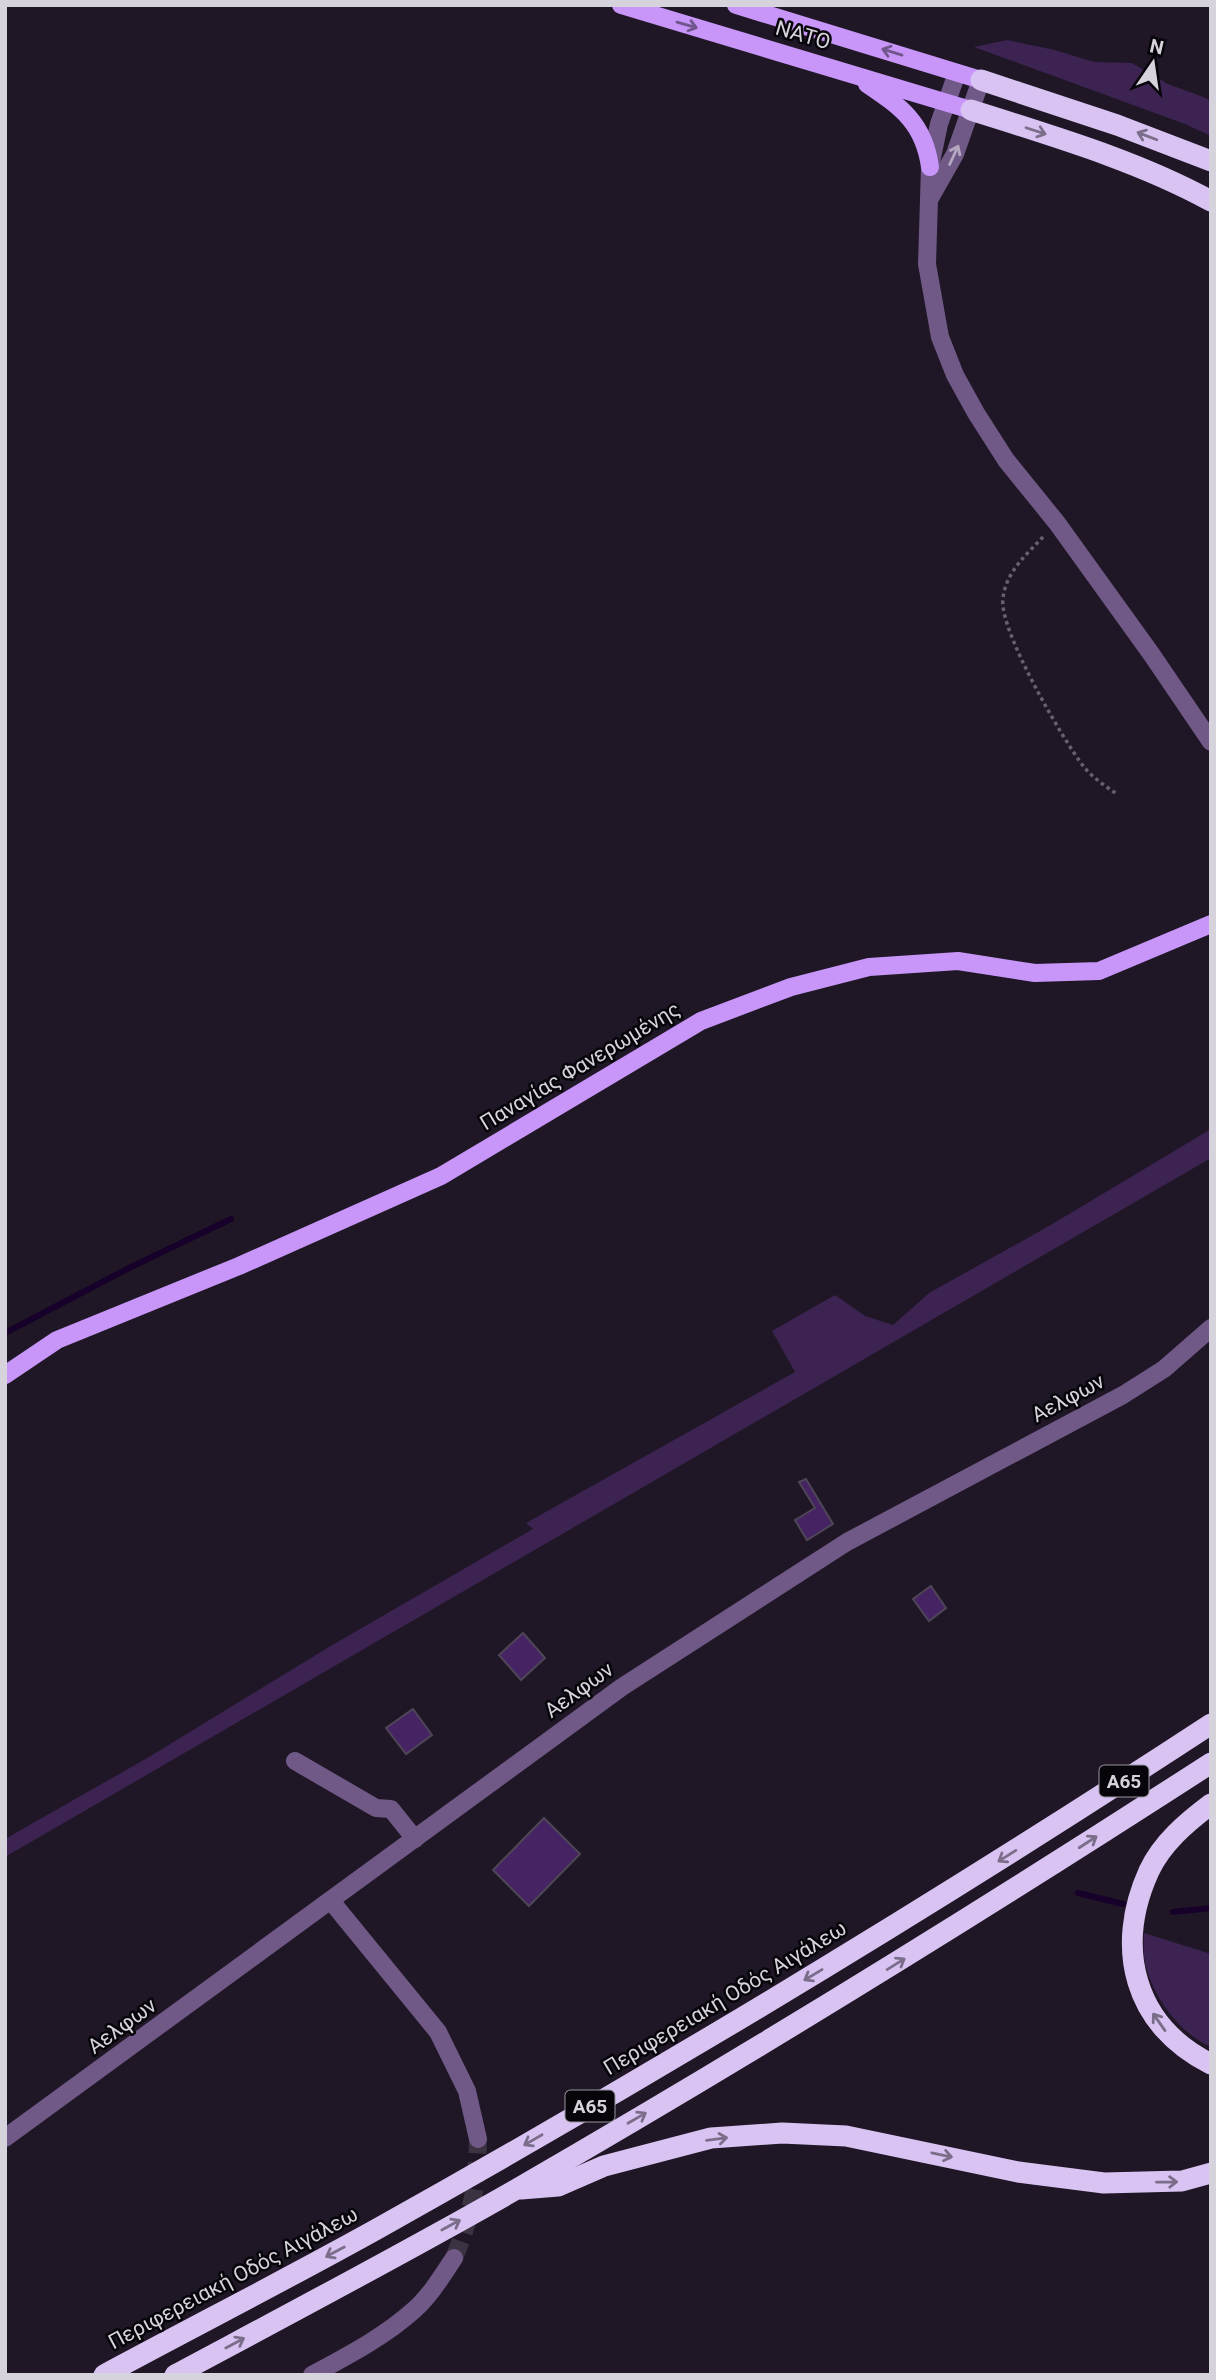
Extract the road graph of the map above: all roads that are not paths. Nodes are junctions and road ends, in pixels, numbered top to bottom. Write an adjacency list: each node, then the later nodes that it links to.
1 (621, 5): 4 (main road, ΝΑΤΟ, one-way to 4)
2 (736, 5): 3 (main road, ΝΑΤΟ, one-way to 2)
3 (957, 73): 5 (main road, ΝΑΤΟ); 6 (street)
4 (853, 74): 6 (main road, ΝΑΤΟ); 9 (main road)
5 (981, 80): 7 (street); 8 (highway, one-way to 5)
6 (946, 103): 7 (main road, ΝΑΤΟ); 9 (street)
7 (971, 110): 10 (street, one-way to 7); 11 (highway, one-way to 11)
8 (1211, 161)
9 (930, 167): 10 (street)
10 (930, 198): 12 (street)
11 (1211, 201)
12 (1211, 742)
13 (1211, 924): 15 (main road, Παναγίας Φανερωμένης)
14 (1211, 1328): 22 (street, Αελφων)
15 (5, 1375)
16 (1211, 1707): 18 (highway)
17 (1211, 1724): 18 (highway, Περιφερειακή Οδός Αιγάλεω / Α65)
18 (1184, 1742): 30 (highway, Περιφερειακή Οδός Αιγάλεω / Α65, one-way to 30)
19 (295, 1760): 22 (street)
20 (1211, 1763): 28 (highway, Α65, one-way to 20)
21 (1211, 1804): 24 (highway, one-way to 21)
22 (415, 1839): 23 (street, Αελφων)
23 (331, 1901): 25 (street, Αελφων); 26 (street)
24 (1211, 2064)
25 (5, 2138)
26 (478, 2140)
27 (1211, 2173): 28 (highway, one-way to 27)
28 (515, 2190): 31 (highway, Α65, one-way to 28)
29 (454, 2258): 32 (street)
30 (104, 2375)
31 (175, 2375)
32 (312, 2375)

